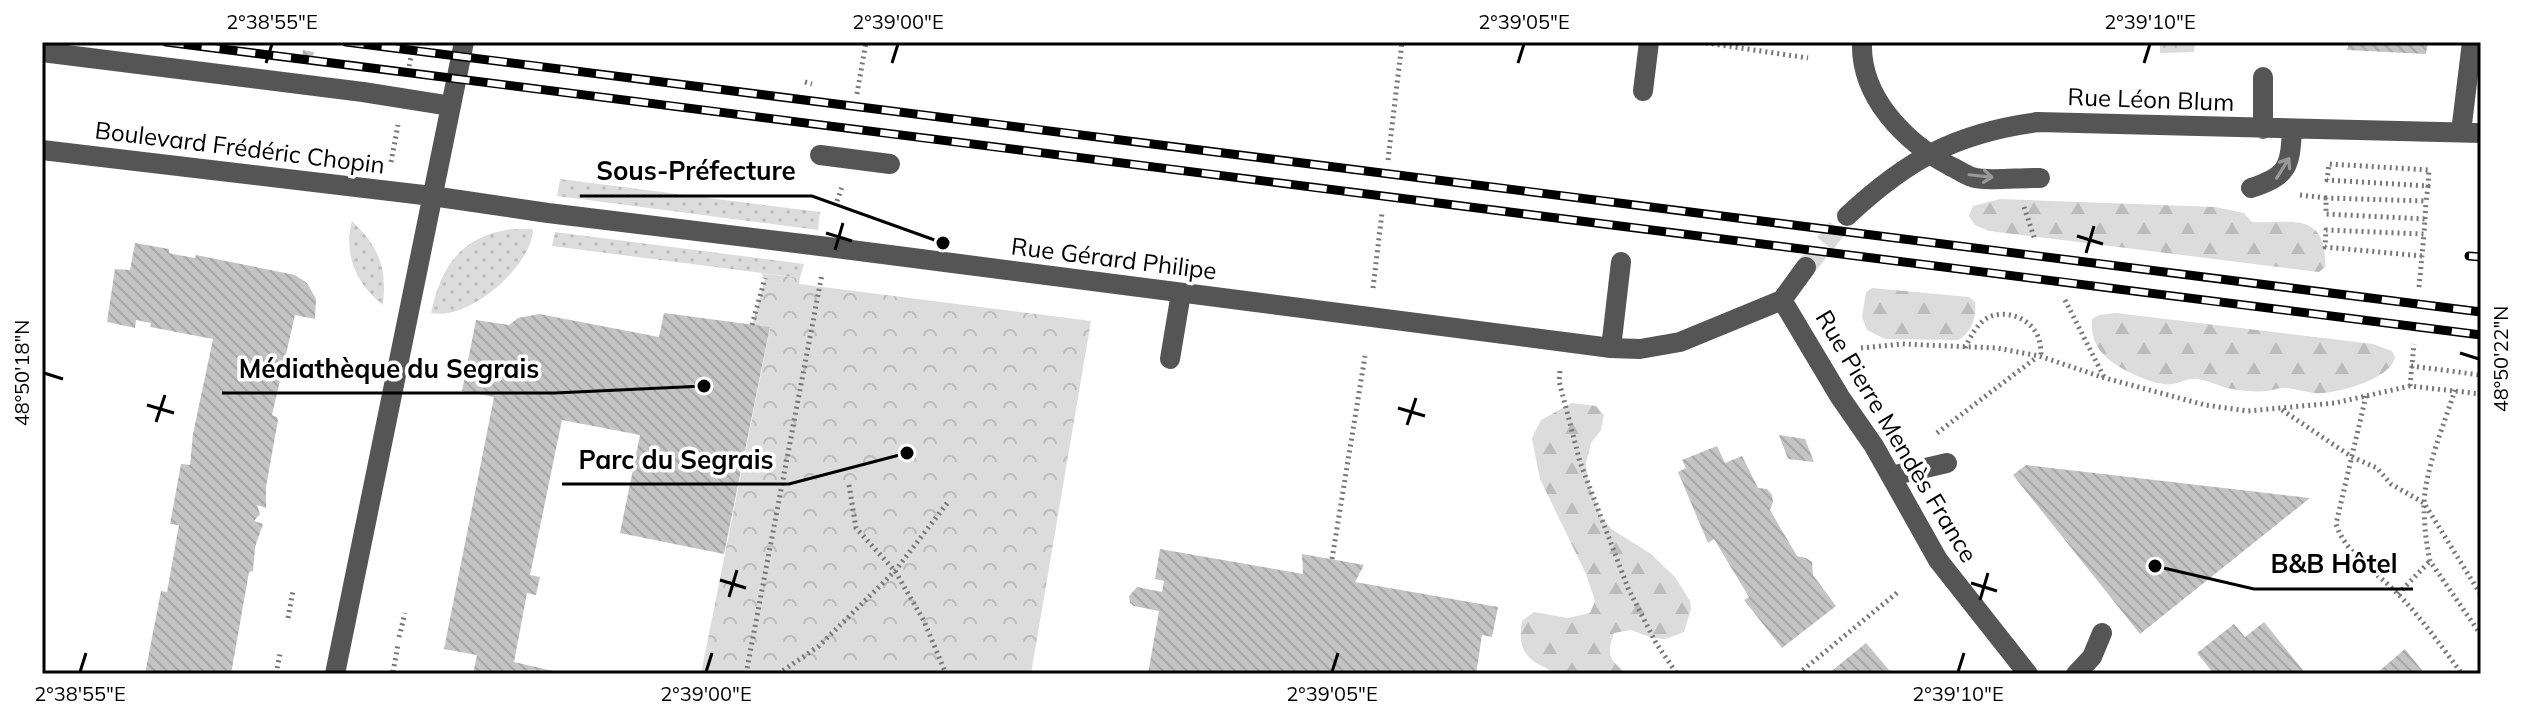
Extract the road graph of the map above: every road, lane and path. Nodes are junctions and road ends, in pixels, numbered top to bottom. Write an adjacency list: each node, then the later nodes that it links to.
1 (464, 42): 14 (street)
2 (866, 42): 13 (path)
3 (1402, 42): 21 (path)
4 (1649, 42): 12 (street)
5 (1700, 42): 9 (path)
6 (1862, 42): 19 (street)
7 (2472, 42): 10 (street)
8 (42, 52): 14 (street)
9 (1808, 58)
10 (2475, 59): 17 (street)
11 (2263, 77): 15 (street)
12 (1643, 91)
13 (857, 94)
14 (451, 106): 26 (street)
15 (2263, 129): 16 (street, Rue Léon Blum); 19 (street, Rue Léon Blum)
16 (2292, 130): 17 (street, Rue Léon Blum); 25 (street, one-way to 16)
17 (2471, 133)
18 (42, 150): 26 (street, Boulevard Frédéric Chopin)
19 (1927, 154): 23 (street, one-way to 23); 30 (street, Rue Léon Blum)
20 (820, 155): 22 (street)
21 (1388, 160)
22 (890, 164)
23 (2040, 178)
24 (2428, 186): 24 (path); 27 (path)
25 (2251, 188)
26 (432, 196): 40 (street, Rue Gérard Philipe); 84 (street)
27 (2426, 201): 31 (path); 31 (path)
28 (2024, 202): 33 (path)
29 (1382, 213): 41 (path)
30 (1847, 216)
31 (2425, 219): 32 (path)
32 (2424, 234): 34 (path); 34 (path)
33 (2035, 240)
34 (2422, 256): 39 (path)
35 (1621, 262): 46 (street)
36 (1806, 267): 42 (street)
37 (824, 268): 85 (path)
38 (765, 278): 44 (path)
39 (2419, 287)
40 (1181, 293): 46 (street, Rue Gérard Philipe); 51 (street)
41 (1372, 298)
42 (1782, 300): 46 (street, Rue Gérard Philipe); 64 (street, Rue Pierre Mendès France)
43 (2065, 300): 55 (path)
44 (752, 325)
45 (2414, 344): 53 (path)
46 (1611, 348)
47 (1861, 348): 48 (path)
48 (1965, 348): 50 (path); 50 (path)
49 (1365, 356): 68 (path)
50 (2040, 356): 55 (path); 61 (path)
51 (1170, 359)
52 (1561, 362): 88 (path)
53 (2411, 366): 54 (path); 56 (path)
54 (2481, 375)
55 (2105, 378): 60 (path)
56 (2410, 386): 57 (path); 59 (path)
57 (2455, 390): 58 (path); 67 (path)
58 (2481, 394)
59 (2366, 396): 60 (path); 62 (path)
60 (2281, 409): 62 (path)
61 (1927, 441)
62 (2352, 457): 67 (path); 73 (path)
63 (1947, 463): 64 (street)
64 (1891, 476): 90 (street, Rue Pierre Mendès France)
65 (849, 485): 70 (path)
66 (948, 502): 70 (path)
67 (2424, 503): 69 (path); 74 (path)
68 (1332, 559)
69 (2430, 561): 73 (path); 78 (path)
70 (895, 571): 86 (path); 87 (path)
71 (293, 591): 76 (path)
72 (1898, 592): 89 (path)
73 (2398, 594): 92 (path)
74 (2481, 595)
75 (405, 613): 79 (path)
76 (288, 618)
77 (2102, 633): 91 (street)
78 (2481, 635)
79 (399, 637)
80 (398, 645): 82 (path)
81 (280, 654): 83 (path)
82 (393, 672)
83 (276, 674)
84 (335, 674)
85 (746, 674)
86 (778, 674)
87 (946, 674)
88 (1677, 674)
89 (1798, 674)
90 (2028, 674)
91 (2076, 674)
92 (2462, 674)

